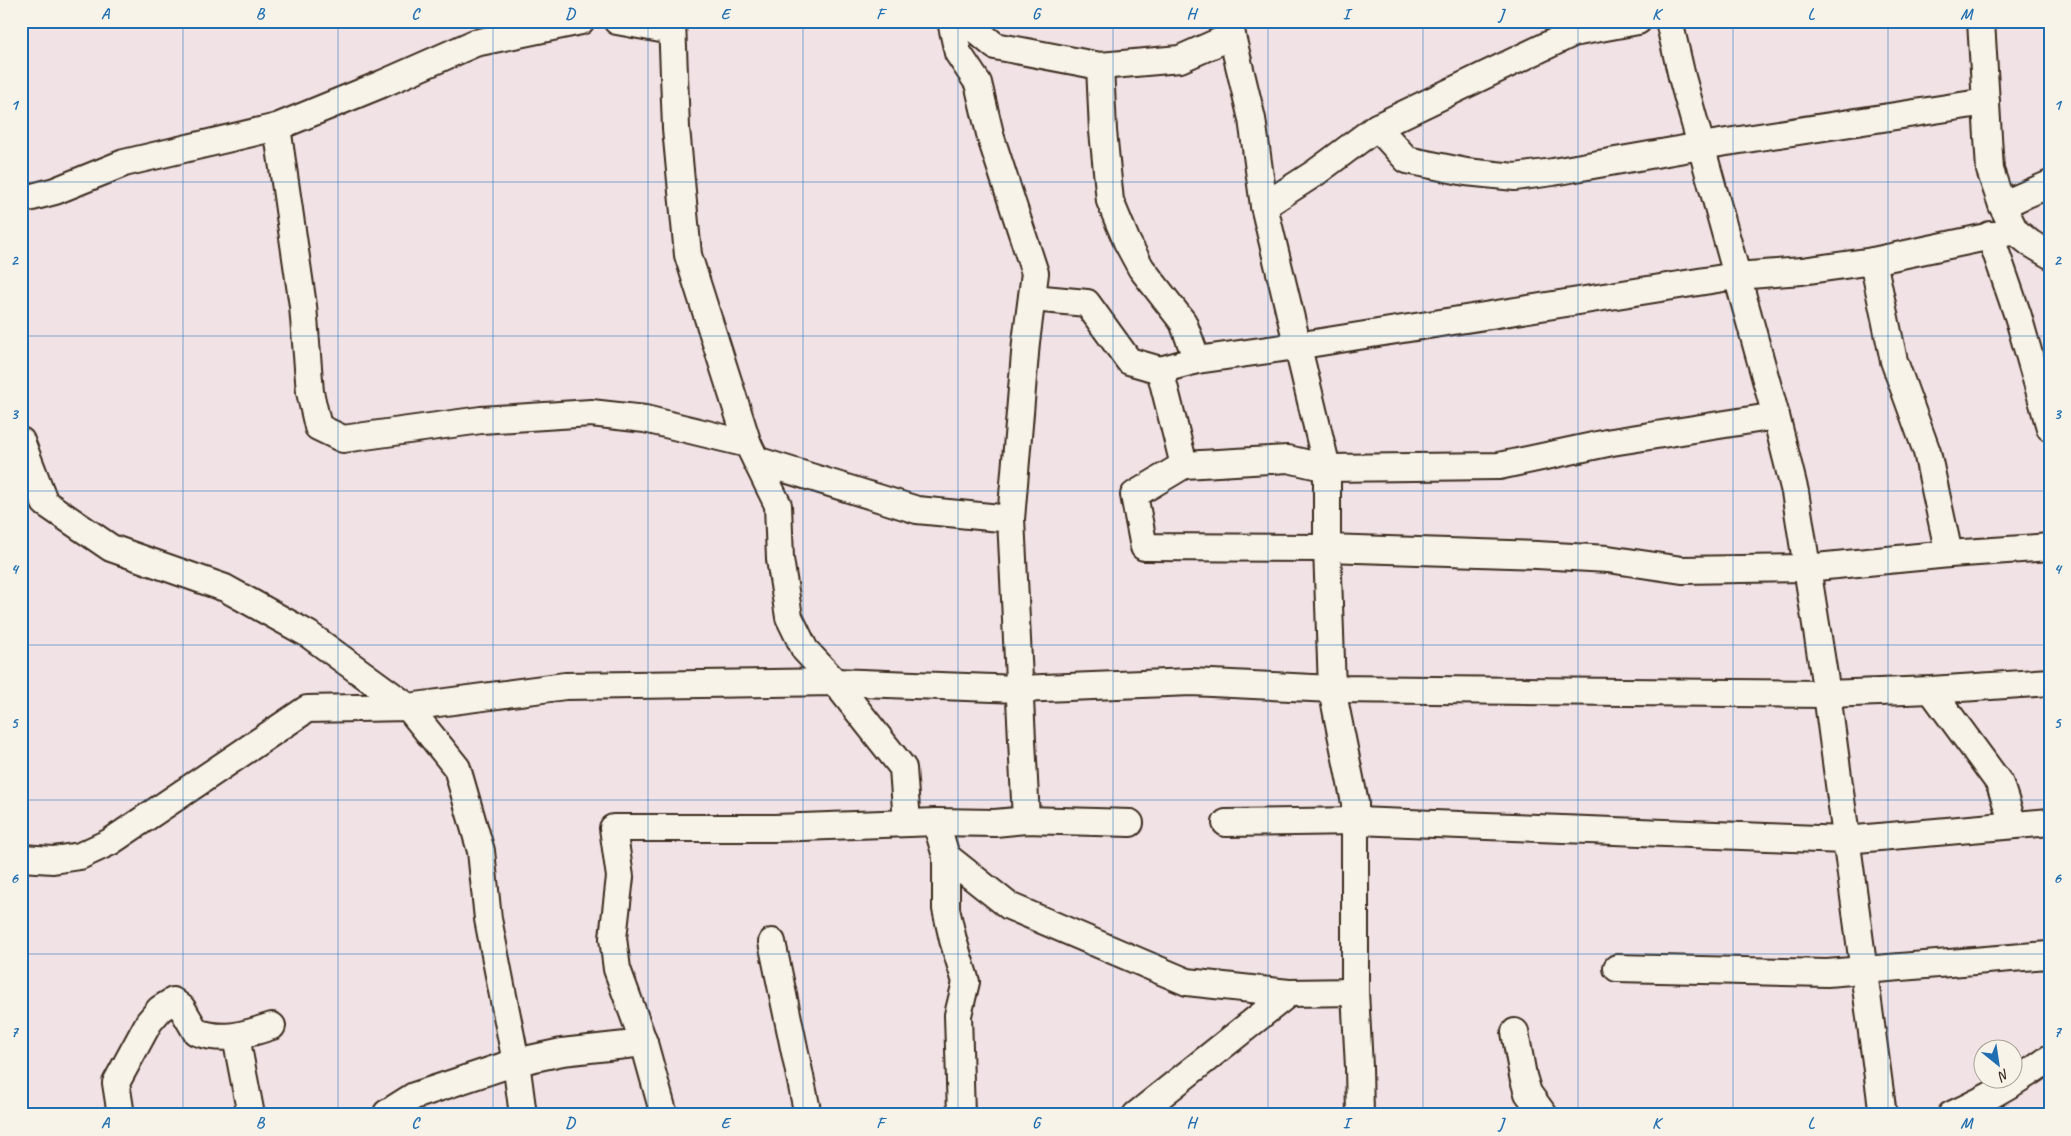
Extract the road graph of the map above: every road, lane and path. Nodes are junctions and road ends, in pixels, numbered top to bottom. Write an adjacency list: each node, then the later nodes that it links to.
1 (581, 21): 12 (street)
2 (617, 21): 8 (street)
3 (951, 21): 23 (street)
4 (965, 21): 10 (street)
5 (1638, 21): 13 (street)
6 (1669, 21): 14 (street)
7 (1981, 21): 11 (street)
8 (672, 26): 30 (street)
9 (1231, 29): 10 (street); 18 (street)
10 (1100, 66): 25 (street)
11 (1986, 102): 14 (street); 17 (street)
12 (277, 127): 16 (street); 30 (street)
13 (1377, 128): 14 (street); 18 (street)
14 (1701, 146): 22 (street)
15 (2050, 184): 17 (street)
16 (21, 200)
17 (2002, 204): 19 (street)
18 (1264, 206): 24 (street)
19 (2003, 233): 20 (street); 21 (street); 28 (street)
20 (2050, 255)
21 (1873, 261): 22 (street); 36 (street)
22 (1736, 276): 24 (street); 27 (street)
23 (1032, 298): 26 (street); 33 (street)
24 (1296, 346): 25 (street); 32 (street)
25 (1197, 360): 26 (street)
26 (1160, 370): 31 (street)
27 (1776, 416): 32 (street); 37 (street)
28 (2050, 428)
29 (21, 441): 44 (street)
30 (752, 452): 33 (street); 38 (street)
31 (1184, 465): 32 (street); 35 (street)
32 (1327, 468): 35 (street)
33 (1011, 520): 40 (street)
34 (2050, 546): 36 (street)
35 (1327, 548): 37 (street); 41 (street)
36 (1949, 554): 37 (street)
37 (1806, 568): 43 (street)
38 (835, 682): 40 (street); 44 (street); 49 (street)
39 (2050, 682): 42 (street)
40 (1019, 689): 41 (street); 45 (street)
41 (1332, 689): 43 (street); 46 (street)
42 (1931, 690): 43 (street); 52 (street)
43 (1827, 694): 53 (street)
44 (408, 707): 55 (street); 67 (street)
45 (1026, 820): 47 (street); 51 (street)
46 (1356, 821): 50 (street); 53 (street); 60 (street)
47 (936, 822): 49 (street); 54 (street)
48 (2050, 822): 52 (street)
49 (907, 823): 65 (street)
50 (1226, 823)
51 (1130, 824)
52 (2013, 824): 53 (street)
53 (1845, 840): 59 (street)
54 (946, 856): 61 (street); 74 (street)
55 (21, 858)
56 (772, 942): 73 (street)
57 (2048, 955): 59 (street)
58 (1617, 968): 59 (street)
59 (1863, 970): 78 (street)
60 (1355, 992): 61 (street); 76 (street)
61 (1289, 993): 75 (street)
62 (272, 1026): 64 (street)
63 (1515, 1032): 77 (street)
64 (236, 1037): 69 (street); 70 (street)
65 (644, 1043): 67 (street); 72 (street)
66 (2050, 1058): 79 (street)
67 (516, 1062): 68 (street); 71 (street)
68 (385, 1114)
69 (121, 1115)
70 (251, 1115)
71 (523, 1115)
72 (664, 1115)
73 (808, 1115)
74 (961, 1115)
75 (1136, 1115)
76 (1360, 1115)
77 (1544, 1115)
78 (1883, 1115)
79 (1951, 1115)

